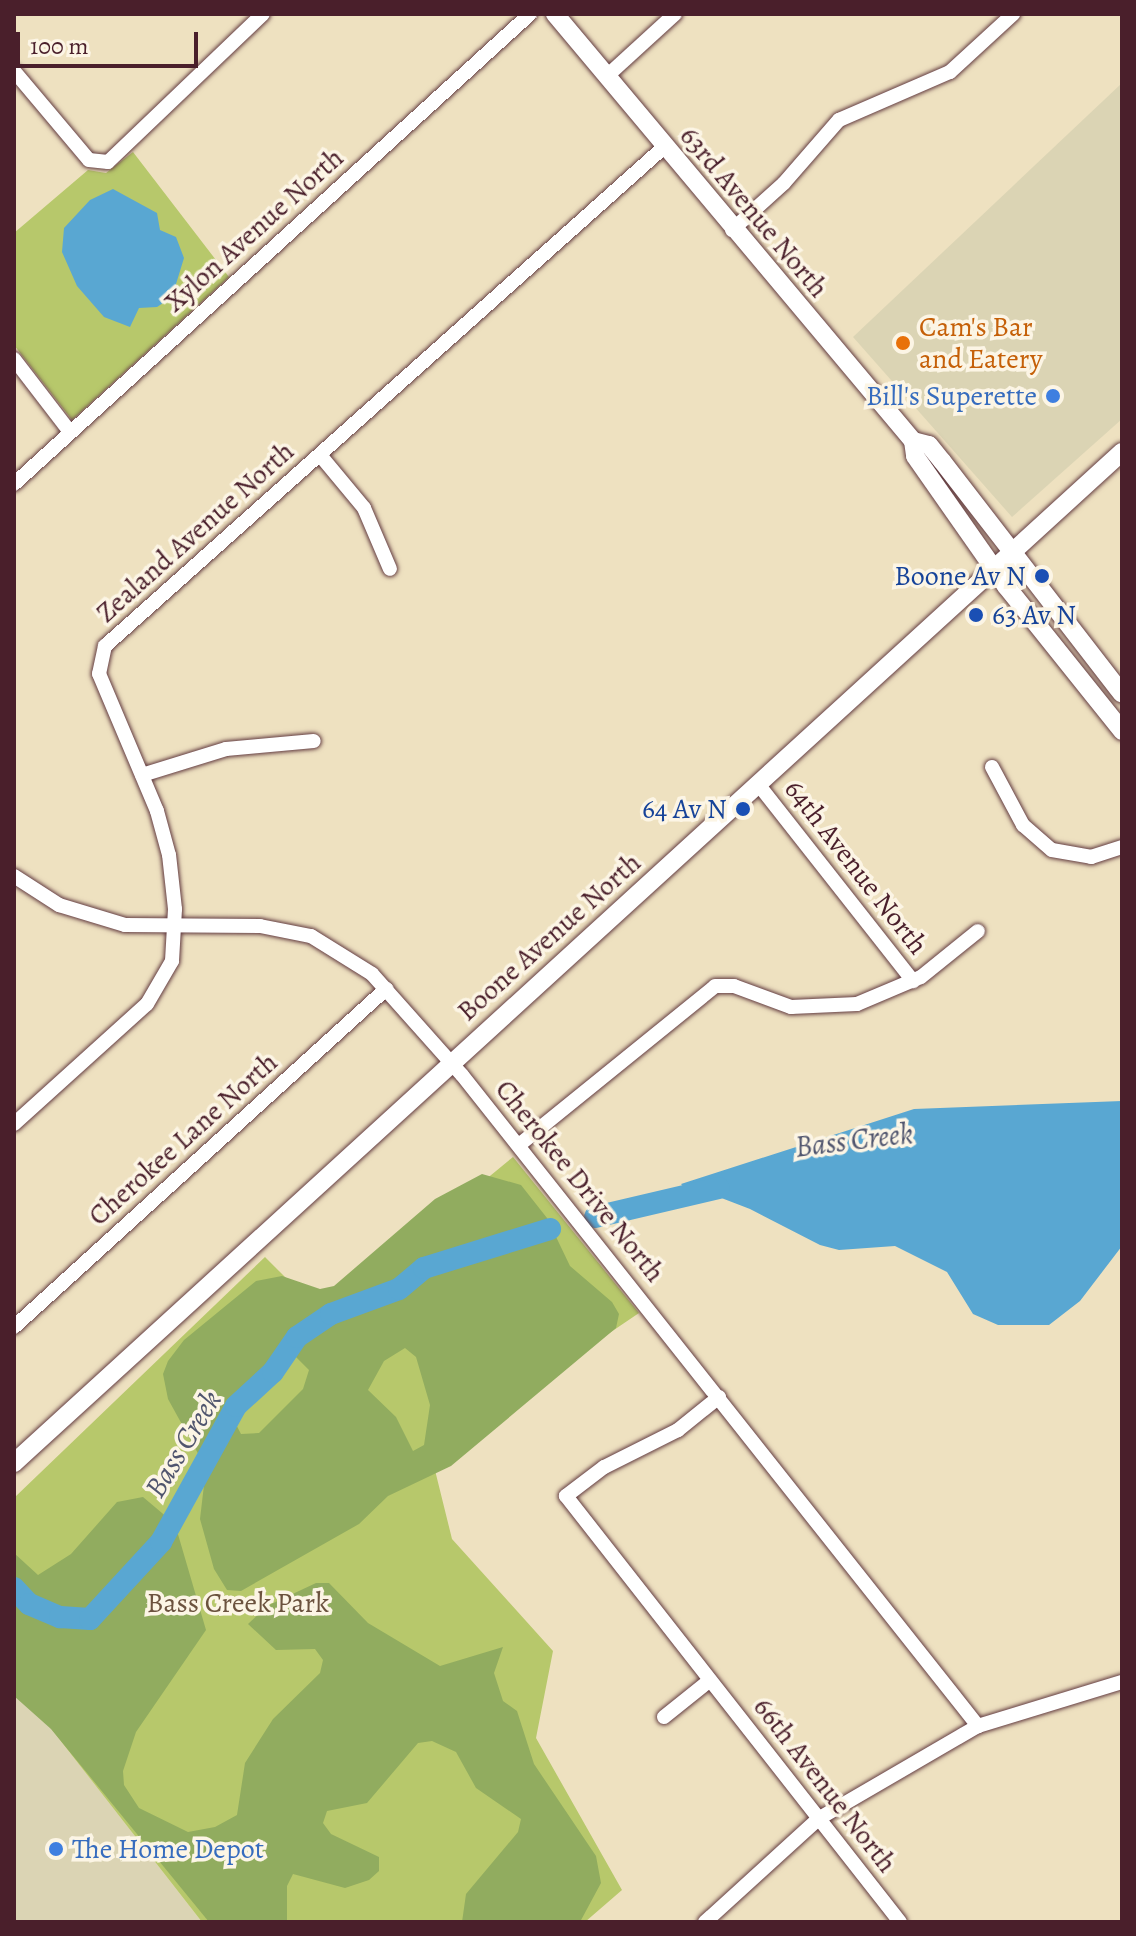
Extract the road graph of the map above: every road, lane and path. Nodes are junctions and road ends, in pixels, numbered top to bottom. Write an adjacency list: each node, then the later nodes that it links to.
1 (263, 14): 6 (street)
2 (530, 14): 11 (street, Xylon Avenue North)
3 (555, 14): 7 (street, 63rd Avenue North)
4 (675, 14): 7 (street)
5 (1013, 14): 9 (street)
6 (14, 71)
7 (607, 76): 8 (street, 63rd Avenue North)
8 (664, 147): 9 (street, 63rd Avenue North); 14 (street, Zealand Avenue North)
9 (732, 230): 12 (street, 63rd Avenue North)
10 (14, 359): 11 (street)
11 (70, 432): 15 (street, Xylon Avenue North)
12 (913, 441): 16 (street, 63rd Avenue North); 18 (street, 63rd Avenue North)
13 (1122, 452): 16 (street, Boone Avenue North)
14 (320, 455): 17 (street); 23 (street, Zealand Avenue North)
15 (14, 484)
16 (1009, 553): 18 (street, Boone Avenue North); 19 (street, 63rd Avenue North)
17 (390, 569)
18 (995, 570): 20 (street, 63rd Avenue North); 24 (street, Boone Avenue North)
19 (1122, 694)
20 (1122, 731)
21 (314, 741): 23 (street)
22 (992, 767): 25 (street)
23 (142, 775): 27 (street, Zealand Avenue North)
24 (758, 784): 29 (street, 64th Avenue North); 31 (street, Boone Avenue North)
25 (1122, 847)
26 (14, 876): 27 (street, Cherokee Drive North)
27 (175, 927): 30 (street, Cherokee Drive North); 32 (street, Zealand Avenue North)
28 (978, 931): 29 (street)
29 (913, 981): 33 (street)
30 (386, 989): 31 (street, Cherokee Drive North); 34 (street, Cherokee Lane North)
31 (453, 1063): 33 (street, Cherokee Drive North); 36 (street, Boone Avenue North)
32 (14, 1124)
33 (519, 1145): 35 (street, Cherokee Drive North)
34 (14, 1327)
35 (719, 1397): 37 (street, 66th Avenue North); 40 (street, Cherokee Drive North)
36 (14, 1463)
37 (709, 1681): 39 (street); 41 (street, 66th Avenue North)
38 (1122, 1682): 40 (street)
39 (664, 1717)
40 (978, 1726): 41 (street)
41 (818, 1819): 42 (street); 43 (street, 66th Avenue North)
42 (705, 1922)
43 (900, 1922)

